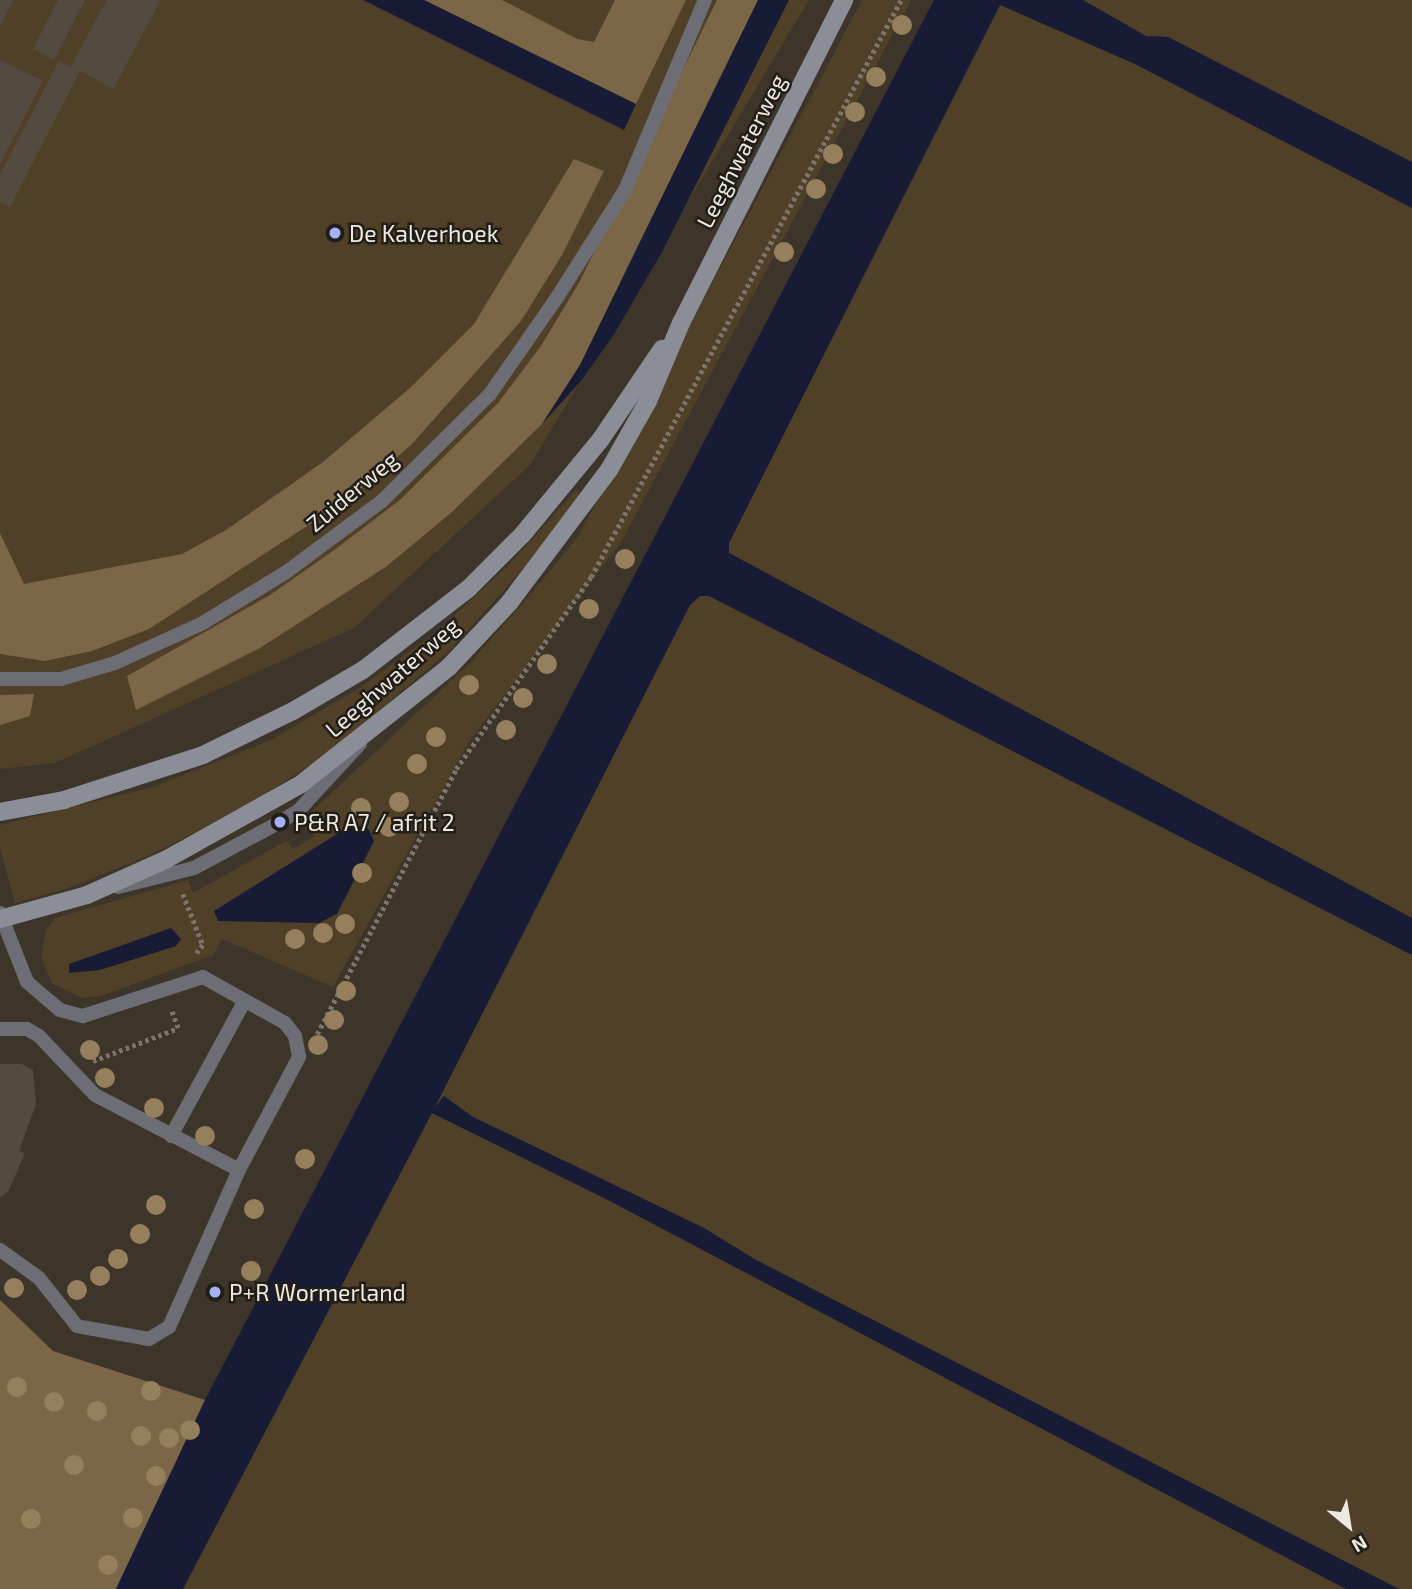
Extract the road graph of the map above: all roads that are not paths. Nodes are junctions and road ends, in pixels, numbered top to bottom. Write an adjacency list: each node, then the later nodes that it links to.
1 (705, 0): 4 (lane, Zuiderweg)
2 (844, 0): 3 (main road, Leeghwaterweg)
3 (681, 323): 5 (main road, Leeghwaterweg); 6 (main road, Leeghwaterweg)
4 (0, 679)
5 (0, 811)
6 (1, 917): 7 (lane)
7 (244, 1002): 9 (lane); 10 (lane)
8 (0, 1029): 9 (lane)
9 (171, 1136): 10 (lane)
10 (239, 1170): 11 (lane)
11 (0, 1250)

